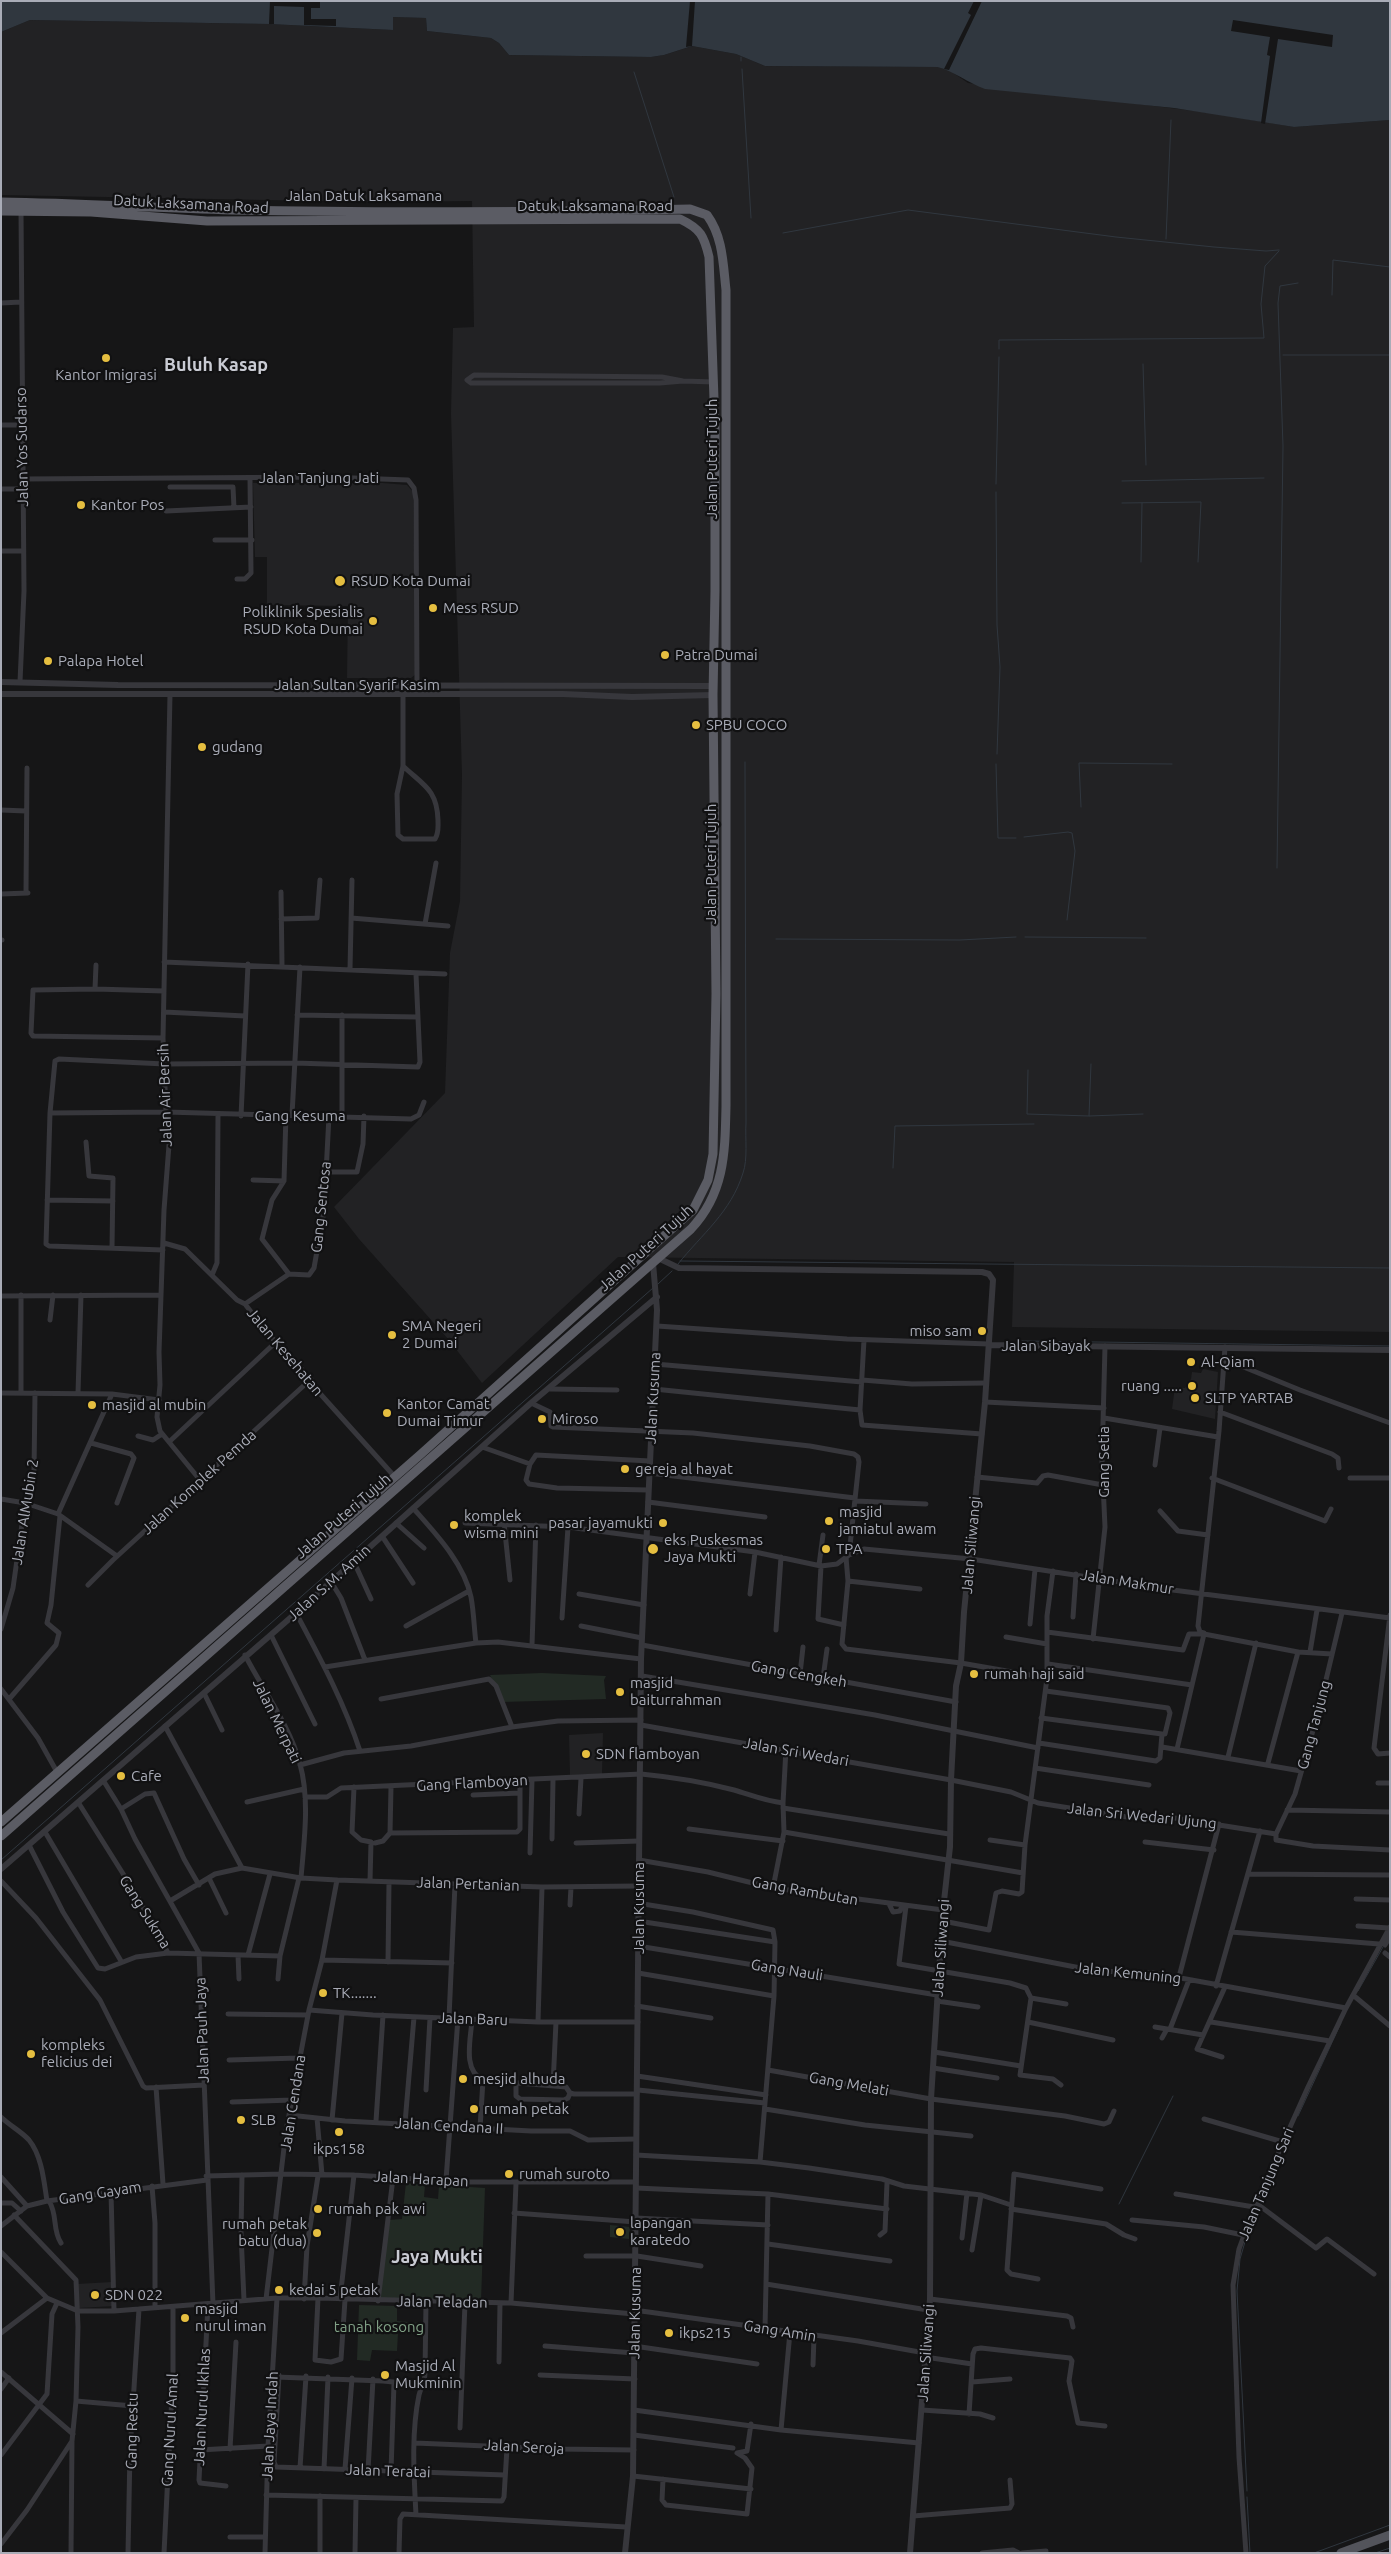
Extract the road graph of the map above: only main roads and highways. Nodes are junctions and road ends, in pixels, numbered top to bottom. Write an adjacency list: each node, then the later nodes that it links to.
1 (1, 202): 2 (highway, Jalan Datuk Laksamana)
2 (91, 207): 3 (highway, Jalan Datuk Laksamana); 4 (highway, Datuk Laksamana Road); 5 (highway, Datuk Laksamana Road)
3 (690, 209): 5 (highway); 6 (highway, Jalan Datuk Laksamana)
4 (1, 211)
5 (687, 222): 7 (highway, Datuk Laksamana Road)
6 (718, 232): 9 (highway, Jalan Puteri Tujuh)
7 (704, 236): 8 (highway, Jalan Puteri Tujuh)
8 (715, 601): 9 (highway); 10 (highway, Jalan Puteri Tujuh)
9 (725, 601): 10 (highway, Jalan Puteri Tujuh)
10 (720, 1011): 11 (highway, Jalan Puteri Tujuh); 12 (highway, Jalan Puteri Tujuh)
11 (236, 1616): 12 (highway); 13 (highway, Jalan Puteri Tujuh)
12 (242, 1623): 14 (highway, Jalan Puteri Tujuh)
13 (1, 1822)
14 (1, 1836)
15 (1390, 2535): 16 (main road)
16 (1341, 2553)

